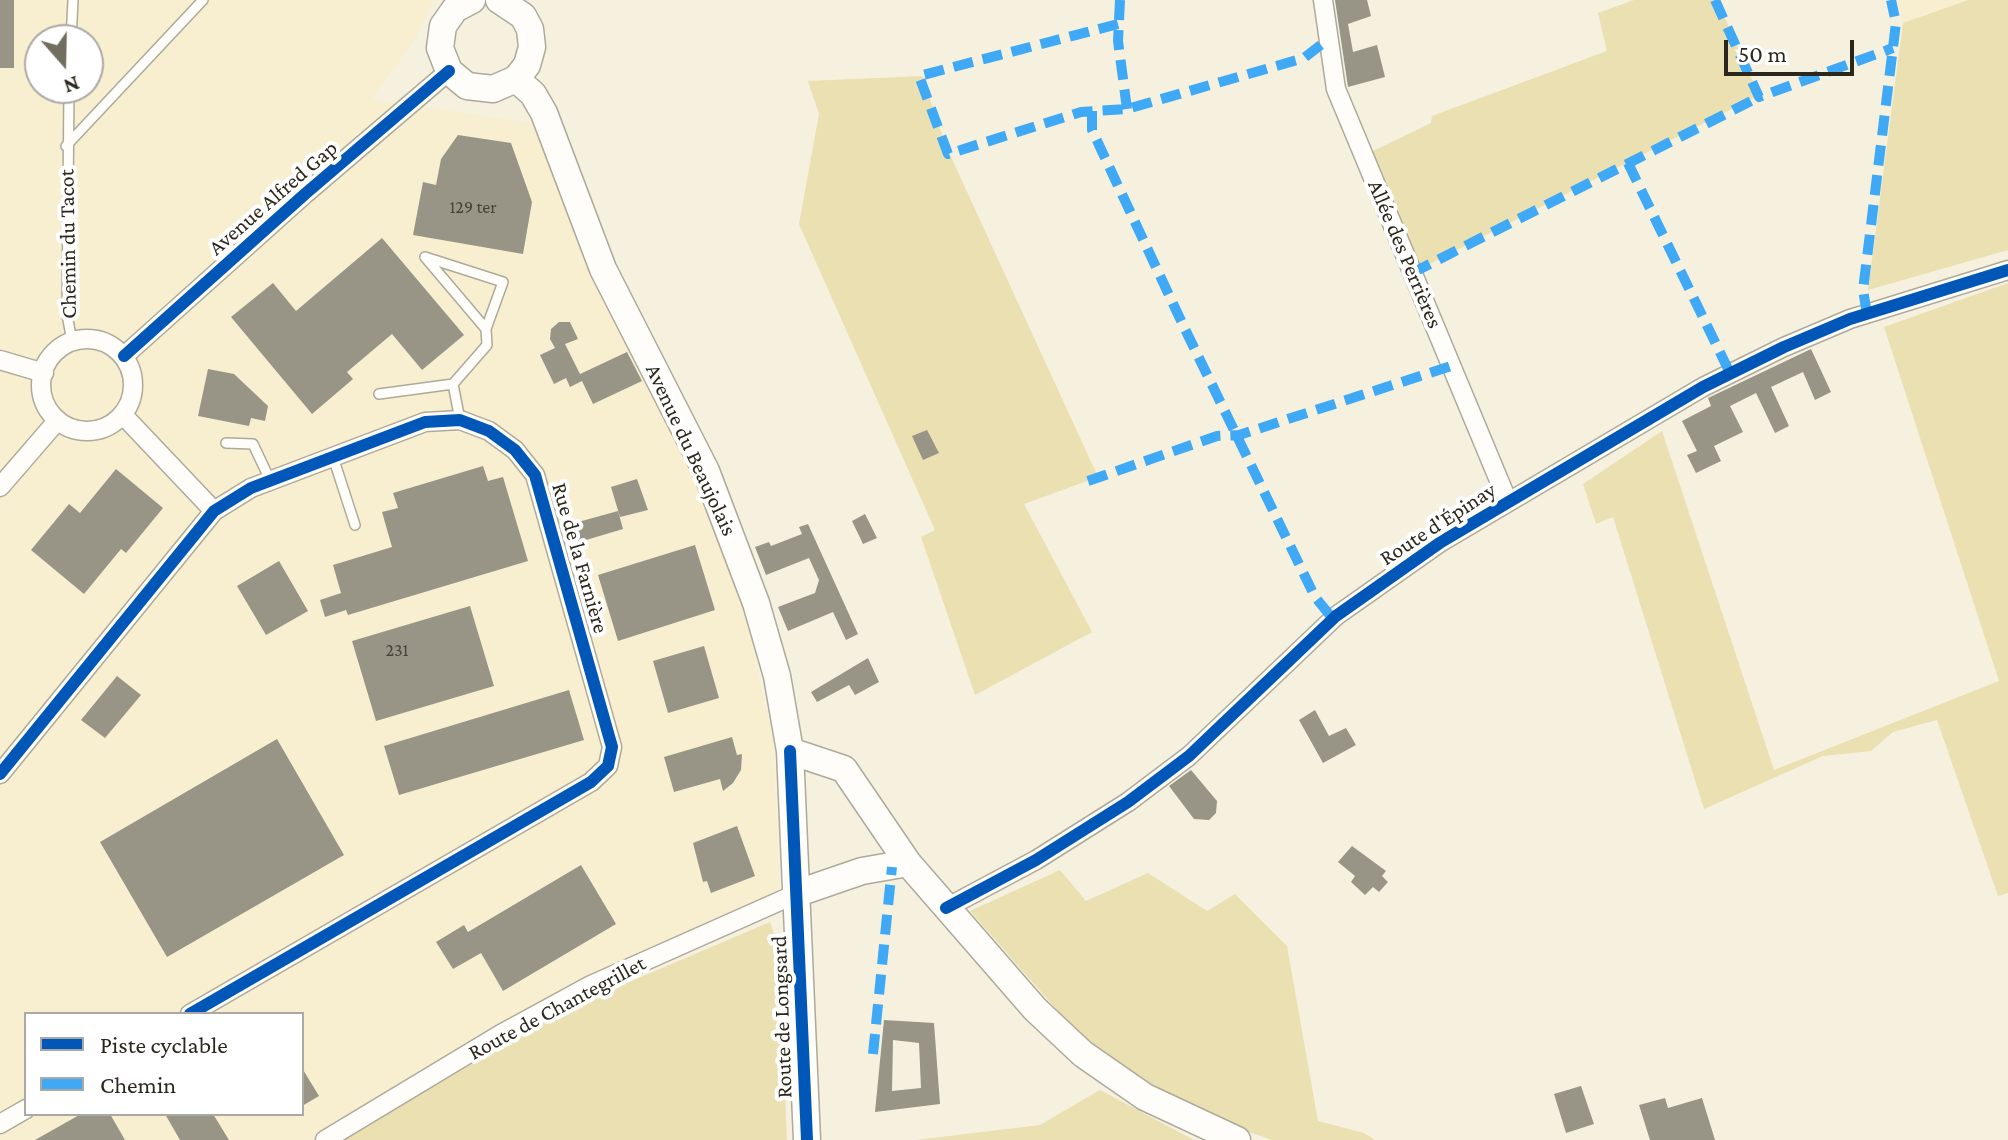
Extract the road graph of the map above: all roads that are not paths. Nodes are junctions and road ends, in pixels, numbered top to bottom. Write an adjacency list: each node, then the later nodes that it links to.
1 (73, 0): 6 (lane)
2 (203, 0): 10 (lane)
3 (472, 0): 7 (main road)
4 (499, 0): 8 (main road)
5 (1323, 0): 26 (street, Allée des Perrières)
6 (72, 24)
7 (449, 71): 8 (main road); 14 (street, Avenue Alfred Gap)
8 (516, 79): 29 (main road, Avenue du Beaujolais)
9 (68, 104): 10 (lane, Chemin du Tacot)
10 (66, 146): 13 (lane, Chemin du Tacot)
11 (2008, 270): 26 (street, Route d'Épinay)
12 (486, 329): 12 (lane); 17 (lane)
13 (72, 341): 14 (street); 16 (street)
14 (124, 356): 19 (street)
15 (0, 360): 16 (street)
16 (44, 373): 21 (street)
17 (453, 384): 18 (lane); 20 (lane)
18 (379, 394)
19 (123, 415): 21 (street); 27 (street)
20 (460, 420): 23 (street, Rue de la Farnière); 34 (street, Rue de la Farnière)
21 (57, 421): 25 (street)
22 (226, 443): 24 (lane)
23 (333, 457): 24 (street, Rue de la Farnière); 28 (lane)
24 (270, 480): 27 (street, Rue de la Farnière)
25 (0, 487)
26 (1508, 502): 33 (street, Route d'Épinay)
27 (214, 511): 30 (street, Rue de la Farnière)
28 (355, 525)
29 (790, 751): 31 (main road); 32 (main road, Avenue du Beaujolais)
30 (0, 774)
31 (908, 863): 32 (main road); 33 (main road)
32 (798, 893): 37 (street, Route de Chantegrillet); 38 (main road, Route de Longsard)
33 (946, 908): 39 (main road)
34 (193, 1012)
35 (24, 1110): 36 (street)
36 (0, 1124)
37 (325, 1140)
38 (807, 1140)
39 (1237, 1140)

